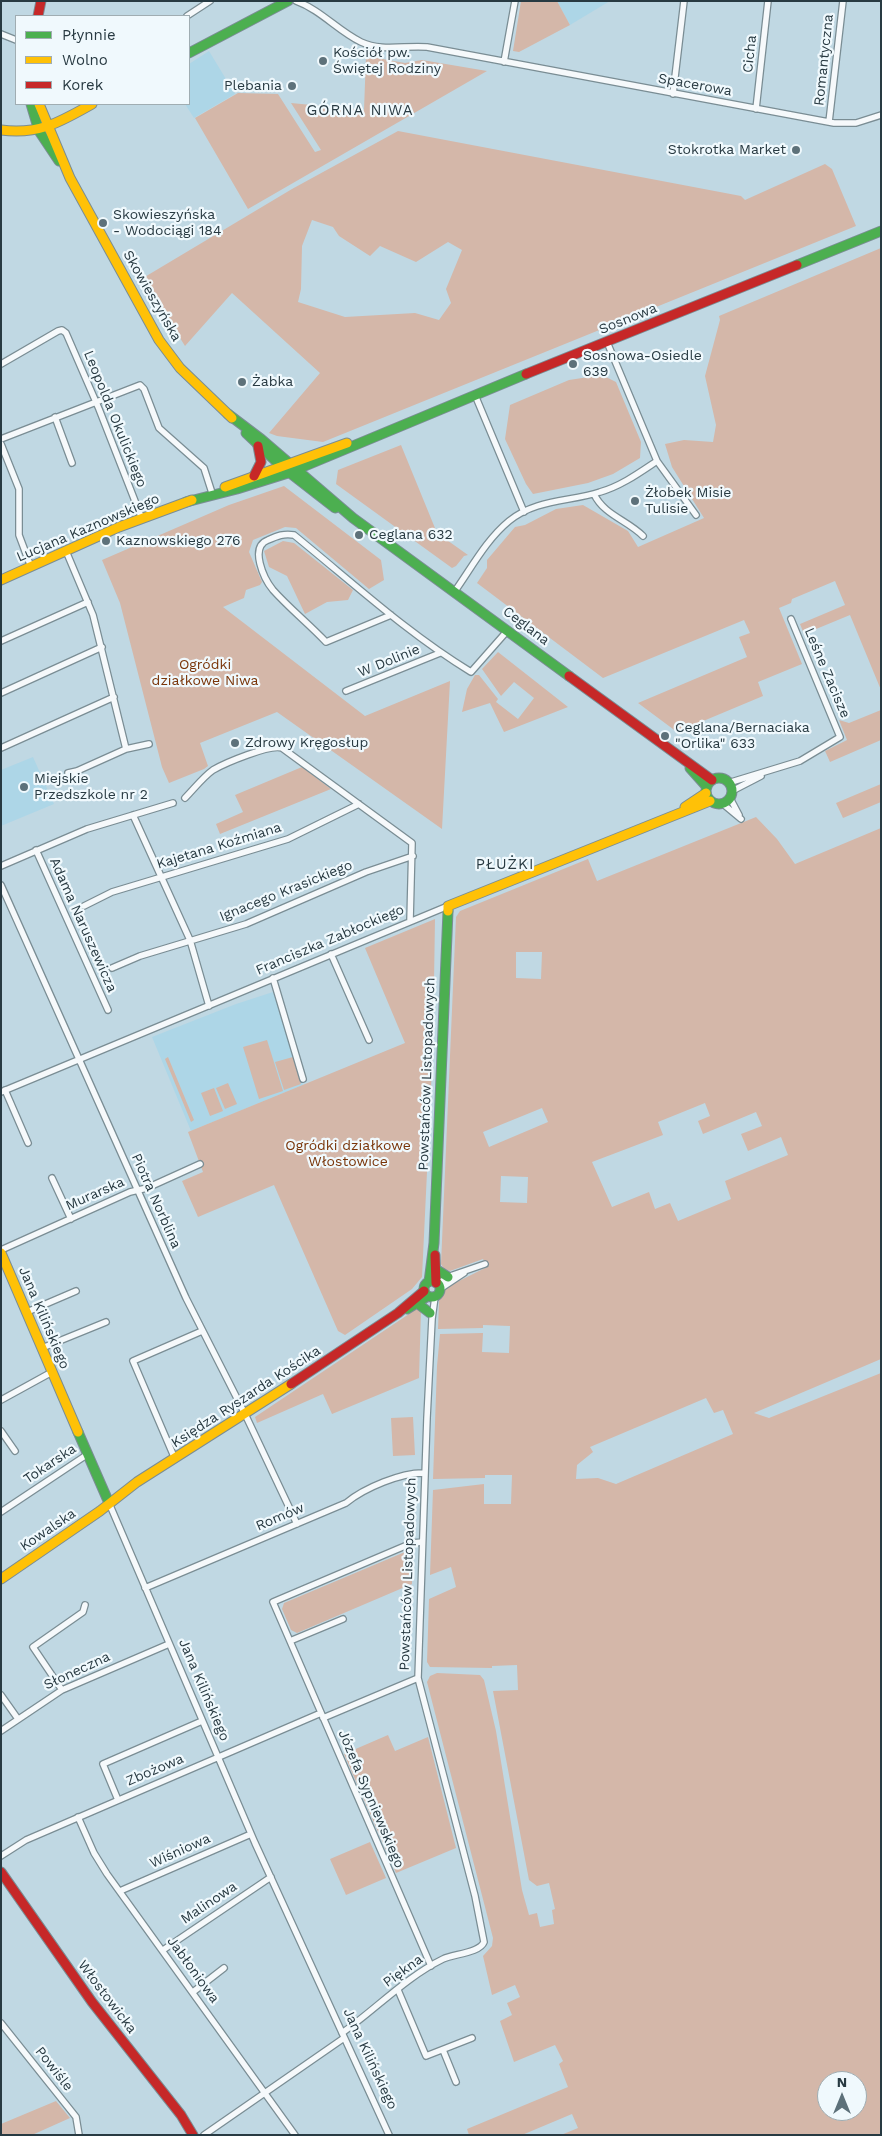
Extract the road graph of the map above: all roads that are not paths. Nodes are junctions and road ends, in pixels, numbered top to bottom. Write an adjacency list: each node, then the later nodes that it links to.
1 (41, 1): 9 (street)
2 (210, 1): 10 (street)
3 (288, 1): 13 (street)
4 (296, 1): 14 (street, Spacerowa)
5 (515, 1): 14 (street)
6 (684, 1): 15 (street)
7 (768, 1): 19 (street, Cicha)
8 (843, 1): 21 (street, Romantyczna)
9 (38, 15)
10 (188, 15)
11 (1, 34): 12 (street)
12 (15, 40)
13 (190, 52)
14 (504, 62): 15 (street, Spacerowa)
15 (673, 94): 19 (street, Spacerowa)
16 (31, 105): 23 (street, Skowieszyńska)
17 (39, 105): 22 (street, Skowieszyńska)
18 (90, 105): 22 (street)
19 (756, 109): 21 (street, Spacerowa)
20 (881, 115): 21 (street, Spacerowa)
21 (830, 122)
22 (47, 124): 23 (street); 25 (street, Skowieszyńska)
23 (38, 128): 24 (street); 25 (street, Skowieszyńska)
24 (2, 130)
25 (70, 178): 31 (street, Skowieszyńska)
26 (881, 231): 27 (street, Sosnowa)
27 (607, 342): 29 (street, Sosnowa); 37 (street)
28 (1, 364): 30 (street, Leopolda Okulickiego)
29 (475, 395): 33 (street, Sosnowa); 45 (street)
30 (96, 402): 32 (street); 43 (street); 48 (street, Leopolda Okulickiego)
31 (228, 414): 36 (street, Skowieszyńska); 40 (street, Skowieszyńska)
32 (55, 417): 34 (street); 39 (street)
33 (385, 431): 38 (street, Sosnowa); 40 (street, Sosnowa)
34 (1, 438)
35 (1, 444): 51 (street)
36 (257, 444): 40 (street, Skowieszyńska); 41 (street)
37 (657, 461): 44 (street); 46 (street)
38 (315, 462): 40 (street, Sosnowa); 42 (street)
39 (72, 463)
40 (288, 468): 41 (street, Lucjana Kaznowskiego); 42 (street, Ceglana); 43 (street, Lucjana Kaznowskiego); 47 (street, Ceglana)
41 (254, 476): 43 (street, Lucjana Kaznowskiego)
42 (314, 484): 47 (street, Ceglana)
43 (212, 494): 48 (street, Lucjana Kaznowskiego)
44 (594, 494): 45 (street); 49 (street)
45 (524, 512): 53 (street)
46 (696, 515)
47 (353, 518): 53 (street, Ceglana)
48 (142, 519): 50 (street, Lucjana Kaznowskiego)
49 (644, 536)
50 (66, 551): 51 (street, Lucjana Kaznowskiego); 54 (street)
51 (31, 567): 52 (street, Lucjana Kaznowskiego)
52 (1, 580)
53 (455, 591): 57 (street, Ceglana)
54 (88, 602): 58 (street); 59 (street)
55 (392, 615): 55 (street); 60 (street)
56 (791, 619): 69 (street, Leśne Zacisze)
57 (508, 630): 60 (street); 68 (street, Ceglana)
58 (1, 641)
59 (102, 647): 61 (street); 63 (street)
60 (440, 653): 62 (street, W Dolinie)
61 (1, 692)
62 (346, 692)
63 (114, 697): 65 (street); 66 (street)
64 (149, 744): 66 (street)
65 (1, 748)
66 (126, 749): 67 (street)
67 (68, 772)
68 (709, 790): 69 (street); 69 (street); 80 (street, Franciszka Zabłockiego)
69 (728, 794)
70 (186, 798): 72 (street)
71 (172, 803): 73 (street)
72 (359, 804): 75 (street); 77 (street, Kajetana Koźmiana)
73 (133, 815): 74 (street); 77 (street)
74 (36, 850): 76 (street); 87 (street, Adama Naruszewicza)
75 (413, 856): 81 (street); 82 (street, Ignacego Krasickiego)
76 (1, 866)
77 (162, 877): 79 (street, Kajetana Koźmiana); 82 (street)
78 (1, 885): 89 (street, Piotra Norblina)
79 (84, 906)
80 (448, 906): 81 (street, Franciszka Zabłockiego); 97 (street, Powstańców Listopadowych)
81 (410, 921): 83 (street, Franciszka Zabłockiego)
82 (190, 940): 84 (street, Ignacego Krasickiego); 86 (street)
83 (332, 954): 85 (street, Franciszka Zabłockiego); 88 (street)
84 (112, 968)
85 (273, 978): 86 (street, Franciszka Zabłockiego); 90 (street)
86 (209, 1006): 89 (street, Franciszka Zabłockiego)
87 (108, 1010)
88 (369, 1040)
89 (79, 1059): 91 (street, Franciszka Zabłockiego); 95 (street, Piotra Norblina)
90 (304, 1079)
91 (3, 1091): 92 (street)
92 (28, 1143)
93 (200, 1164): 95 (street, Murarska)
94 (52, 1178): 96 (street)
95 (138, 1190): 96 (street, Murarska); 110 (street, Piotra Norblina)
96 (71, 1219): 98 (street, Murarska)
97 (434, 1242): 100 (street, Powstańców Listopadowych); 103 (street, Powstańców Listopadowych)
98 (1, 1251): 106 (street, Jana Kilińskiego)
99 (485, 1264): 101 (street)
100 (437, 1270): 102 (street); 103 (street, Powstańców Listopadowych)
101 (466, 1272): 102 (street); 103 (street)
102 (448, 1277): 103 (street)
103 (432, 1290): 105 (street, Księdza Ryszarda Kościka); 107 (street, Księdza Ryszarda Kościka); 108 (street, Powstańców Listopadowych)
104 (76, 1291): 106 (street)
105 (417, 1303): 107 (street, Księdza Ryszarda Kościka); 108 (street)
106 (27, 1312): 111 (street, Jana Kilińskiego)
107 (398, 1313): 114 (street, Księdza Ryszarda Kościka)
108 (431, 1316): 119 (street, Powstańców Listopadowych)
109 (106, 1322): 111 (street)
110 (202, 1331): 114 (street, Piotra Norblina); 118 (street)
111 (42, 1348): 112 (street, Jana Kilińskiego)
112 (52, 1372): 113 (street); 117 (street, Jana Kilińskiego)
113 (1, 1400)
114 (245, 1414): 118 (street, Księdza Ryszarda Kościka); 122 (street, Piotra Norblina)
115 (1, 1431): 116 (street)
116 (15, 1450)
117 (88, 1454): 120 (street, Jana Kilińskiego); 121 (street, Tokarska)
118 (175, 1459): 120 (street, Księdza Ryszarda Kościka)
119 (425, 1473): 122 (street, Romów); 123 (street, Powstańców Listopadowych)
120 (109, 1503): 124 (street, Kowalska); 125 (street, Jana Kilińskiego)
121 (1, 1512)
122 (296, 1524): 125 (street, Romów)
123 (422, 1542): 128 (street, Józefa Sypniewskiego); 130 (street, Powstańców Listopadowych)
124 (1, 1579)
125 (145, 1588): 129 (street, Jana Kilińskiego)
126 (84, 1606): 131 (street)
127 (343, 1619): 128 (street)
128 (290, 1641): 133 (street, Józefa Sypniewskiego)
129 (169, 1644): 131 (street, Słoneczna); 135 (street, Jana Kilińskiego)
130 (418, 1678): 133 (street, Zbożowa); 145 (street, Powstańców Listopadowych)
131 (62, 1690): 134 (street, Słoneczna)
132 (1, 1695): 134 (street)
133 (322, 1716): 137 (street, Zbożowa); 147 (street, Józefa Sypniewskiego)
134 (18, 1719): 136 (street, Słoneczna)
135 (202, 1721): 137 (street, Jana Kilińskiego); 138 (street)
136 (1, 1731)
137 (218, 1757): 138 (street, Zbożowa); 140 (street, Jana Kilińskiego)
138 (118, 1800): 139 (street, Zbożowa)
139 (78, 1817): 141 (street, Zbożowa); 144 (street, Jabłoniowa)
140 (251, 1834): 143 (street, Jana Kilińskiego); 144 (street, Wiśniowa)
141 (1, 1856)
142 (1, 1872): 158 (street, Włostowicka)
143 (271, 1877): 146 (street, Malinowa); 152 (street, Jana Kilińskiego)
144 (120, 1891): 146 (street, Jabłoniowa)
145 (484, 1942): 147 (street, Piękna)
146 (163, 1950): 150 (street, Jabłoniowa)
147 (431, 1966): 149 (street, Piękna)
148 (224, 1968): 150 (street)
149 (398, 1990): 152 (street, Piękna); 154 (street)
150 (193, 1992): 156 (street, Jabłoniowa)
151 (1, 2022): 157 (street, Powiśle)
152 (343, 2036): 156 (street, Piękna); 161 (street, Jana Kilińskiego)
153 (472, 2038): 154 (street)
154 (443, 2050): 155 (street)
155 (456, 2082)
156 (266, 2092): 159 (street, Piękna); 160 (street, Jabłoniowa)
157 (79, 2135)
158 (193, 2135)
159 (204, 2135)
160 (295, 2135)
161 (389, 2135)

